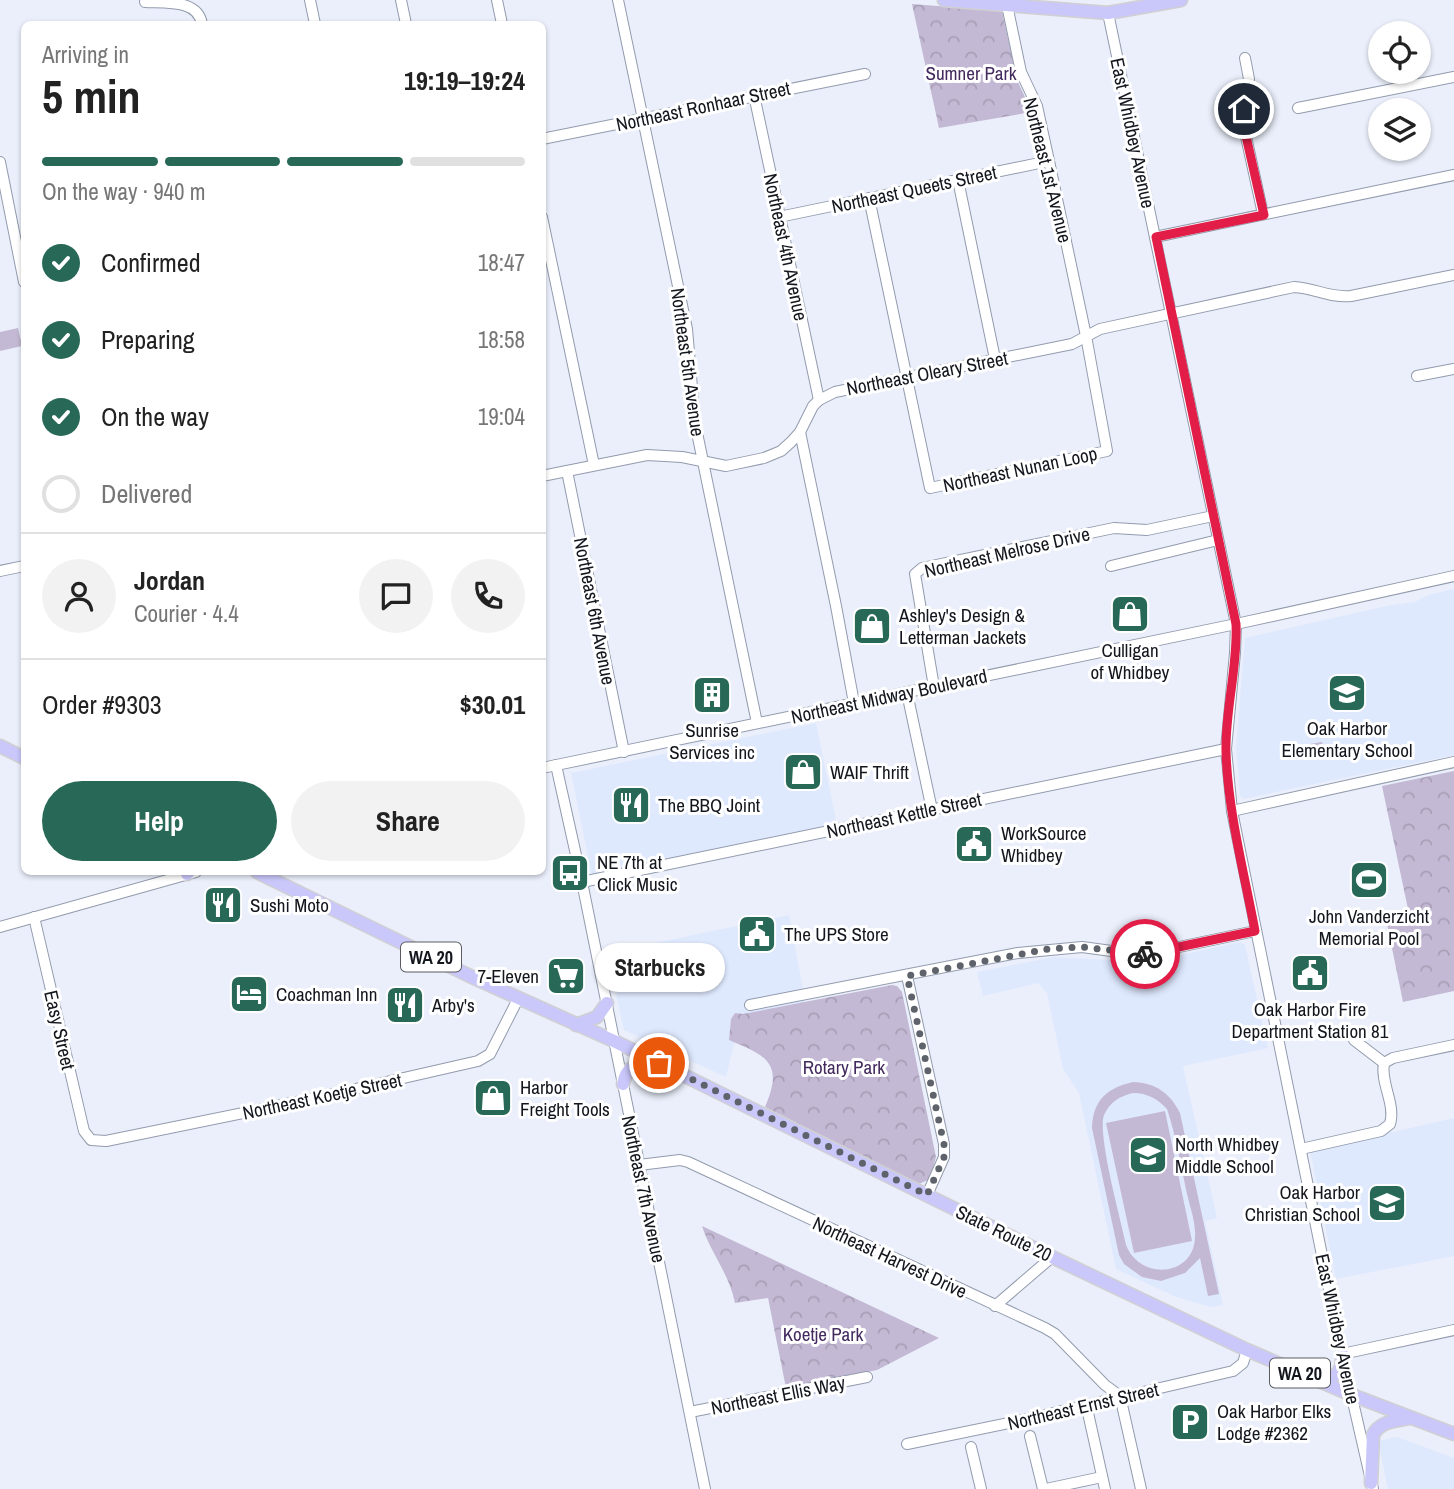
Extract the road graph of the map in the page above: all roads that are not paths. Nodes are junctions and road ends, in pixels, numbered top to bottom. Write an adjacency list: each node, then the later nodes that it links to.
1 (310, 0): 11 (street)
2 (401, 0): 12 (street)
3 (497, 0): 13 (street)
4 (618, 0): 19 (street, Northeast 5th Avenue)
5 (944, 0): 8 (main road)
6 (1181, 0): 9 (main road)
7 (145, 2): 10 (street)
8 (1007, 5): 9 (main road); 21 (street, Northeast 1st Avenue)
9 (1108, 13): 31 (street, East Whidbey Avenue)
10 (201, 21)
11 (314, 21)
12 (405, 21)
13 (501, 21)
14 (1245, 58): 27 (street)
15 (865, 74): 17 (street, Northeast Ronhaar Street)
16 (1454, 77): 18 (street)
17 (754, 95): 19 (street, Northeast Ronhaar Street); 28 (street, Northeast 4th Avenue)
18 (1298, 108)
19 (644, 118): 20 (street, Northeast Ronhaar Street); 41 (street, Northeast 5th Avenue)
20 (546, 138)
21 (1049, 161): 24 (street, Northeast Queets Street); 34 (street, Northeast 1st Avenue)
22 (0, 162): 26 (street)
23 (1454, 174): 27 (street)
24 (958, 180): 25 (street, Northeast Queets Street); 35 (street)
25 (869, 198): 28 (street, Northeast Queets Street); 38 (street)
26 (4, 203): 30 (street)
27 (1264, 215): 31 (street)
28 (779, 217): 39 (street, Northeast 4th Avenue)
29 (546, 236): 42 (street)
30 (20, 237)
31 (1156, 237): 33 (street, East Whidbey Avenue)
32 (1454, 275): 33 (street, Northeast Oleary Street)
33 (1171, 313): 34 (street, Northeast Oleary Street); 45 (street, East Whidbey Avenue)
34 (1086, 336): 35 (street, Northeast Oleary Street); 38 (street, Northeast Nunan Loop)
35 (995, 359): 38 (street, Northeast Oleary Street)
36 (1454, 369): 37 (street)
37 (1417, 376)
38 (906, 377): 39 (street, Northeast Oleary Street)
39 (819, 400): 40 (street)
40 (800, 432): 41 (street); 54 (street)
41 (702, 462): 42 (street); 55 (street, Northeast 5th Avenue)
42 (594, 465): 43 (street)
43 (567, 471): 44 (street); 58 (street, Northeast 6th Avenue)
44 (546, 475)
45 (1213, 516): 46 (street, East Whidbey Avenue); 52 (street, Northeast Melrose Drive)
46 (1218, 540): 47 (street); 51 (street, East Whidbey Avenue)
47 (1111, 566)
48 (21, 567): 49 (street)
49 (0, 571)
50 (1454, 576): 51 (street, Northeast Midway Boulevard)
51 (1236, 624): 52 (street, Northeast Midway Boulevard); 57 (street, East Whidbey Avenue)
52 (934, 687): 53 (street, Northeast Midway Boulevard)
53 (907, 693): 54 (street, Northeast Midway Boulevard); 63 (street)
54 (853, 703): 55 (street, Northeast Midway Boulevard)
55 (757, 723): 58 (street, Northeast Midway Boulevard)
56 (0, 746): 59 (main road)
57 (1226, 749): 63 (street, Northeast Kettle Street); 64 (street, East Whidbey Avenue)
58 (624, 751): 61 (street, Northeast Midway Boulevard)
59 (21, 756)
60 (1454, 762): 64 (street)
61 (556, 765): 62 (street, Northeast Midway Boulevard); 68 (street, Northeast 7th Avenue)
62 (546, 767)
63 (932, 810): 68 (street, Northeast Kettle Street)
64 (1232, 811): 72 (street, East Whidbey Avenue)
65 (181, 875): 70 (street)
66 (263, 875): 69 (main road, State Route 20 / WA 20)
67 (278, 875): 69 (main road)
68 (582, 882): 75 (street, Northeast 7th Avenue)
69 (286, 886): 74 (main road, State Route 20 / WA 20)
70 (34, 917): 71 (street); 84 (street, Easy Street)
71 (0, 927)
72 (1255, 931): 73 (street); 85 (street, East Whidbey Avenue)
73 (907, 976): 76 (street); 87 (street)
74 (518, 999): 77 (main road, State Route 20 / WA 20); 84 (street, Northeast Koetje Street)
75 (607, 1003): 77 (main road); 79 (street, Northeast 7th Avenue)
76 (750, 1005)
77 (576, 1025): 79 (main road, State Route 20 / WA 20)
78 (1354, 1040): 82 (street)
79 (614, 1041): 81 (main road, State Route 20 / WA 20); 83 (street, Northeast 7th Avenue)
80 (1454, 1045): 82 (street)
81 (659, 1063): 83 (main road); 87 (main road, State Route 20 / WA 20)
82 (1384, 1063): 85 (street)
83 (623, 1084): 86 (street, Northeast 7th Avenue)
84 (91, 1140)
85 (1300, 1149): 92 (street, East Whidbey Avenue)
86 (639, 1165): 89 (street, Northeast Harvest Drive); 98 (street, Northeast 7th Avenue)
87 (927, 1195): 88 (main road, State Route 20 / WA 20)
88 (1052, 1257): 89 (street); 91 (main road, State Route 20 / WA 20)
89 (995, 1306): 96 (street, Northeast Harvest Drive)
90 (1454, 1330): 92 (street)
91 (1247, 1350): 94 (main road, State Route 20 / WA 20); 96 (street, Northeast Ernst Street)
92 (1342, 1354): 94 (main road); 95 (street, East Whidbey Avenue)
93 (867, 1377): 98 (street, Northeast Ellis Way)
94 (1321, 1382): 95 (main road, State Route 20 / WA 20)
95 (1352, 1395): 99 (main road, State Route 20 / WA 20); 105 (street, East Whidbey Avenue)
96 (1120, 1396): 97 (street, Northeast Ernst Street); 110 (street)
97 (1086, 1404): 102 (street, Northeast Ernst Street); 104 (street)
98 (690, 1412): 106 (street, Northeast 7th Avenue)
99 (1411, 1418): 100 (main road, State Route 20 / WA 20); 105 (main road)
100 (1454, 1434)
101 (1030, 1436): 108 (street)
102 (907, 1444)
103 (971, 1447): 107 (street)
104 (1102, 1477): 108 (street); 109 (street)
105 (1372, 1486)
106 (705, 1489)
107 (981, 1489)
108 (1045, 1489)
109 (1105, 1489)
110 (1141, 1489)

